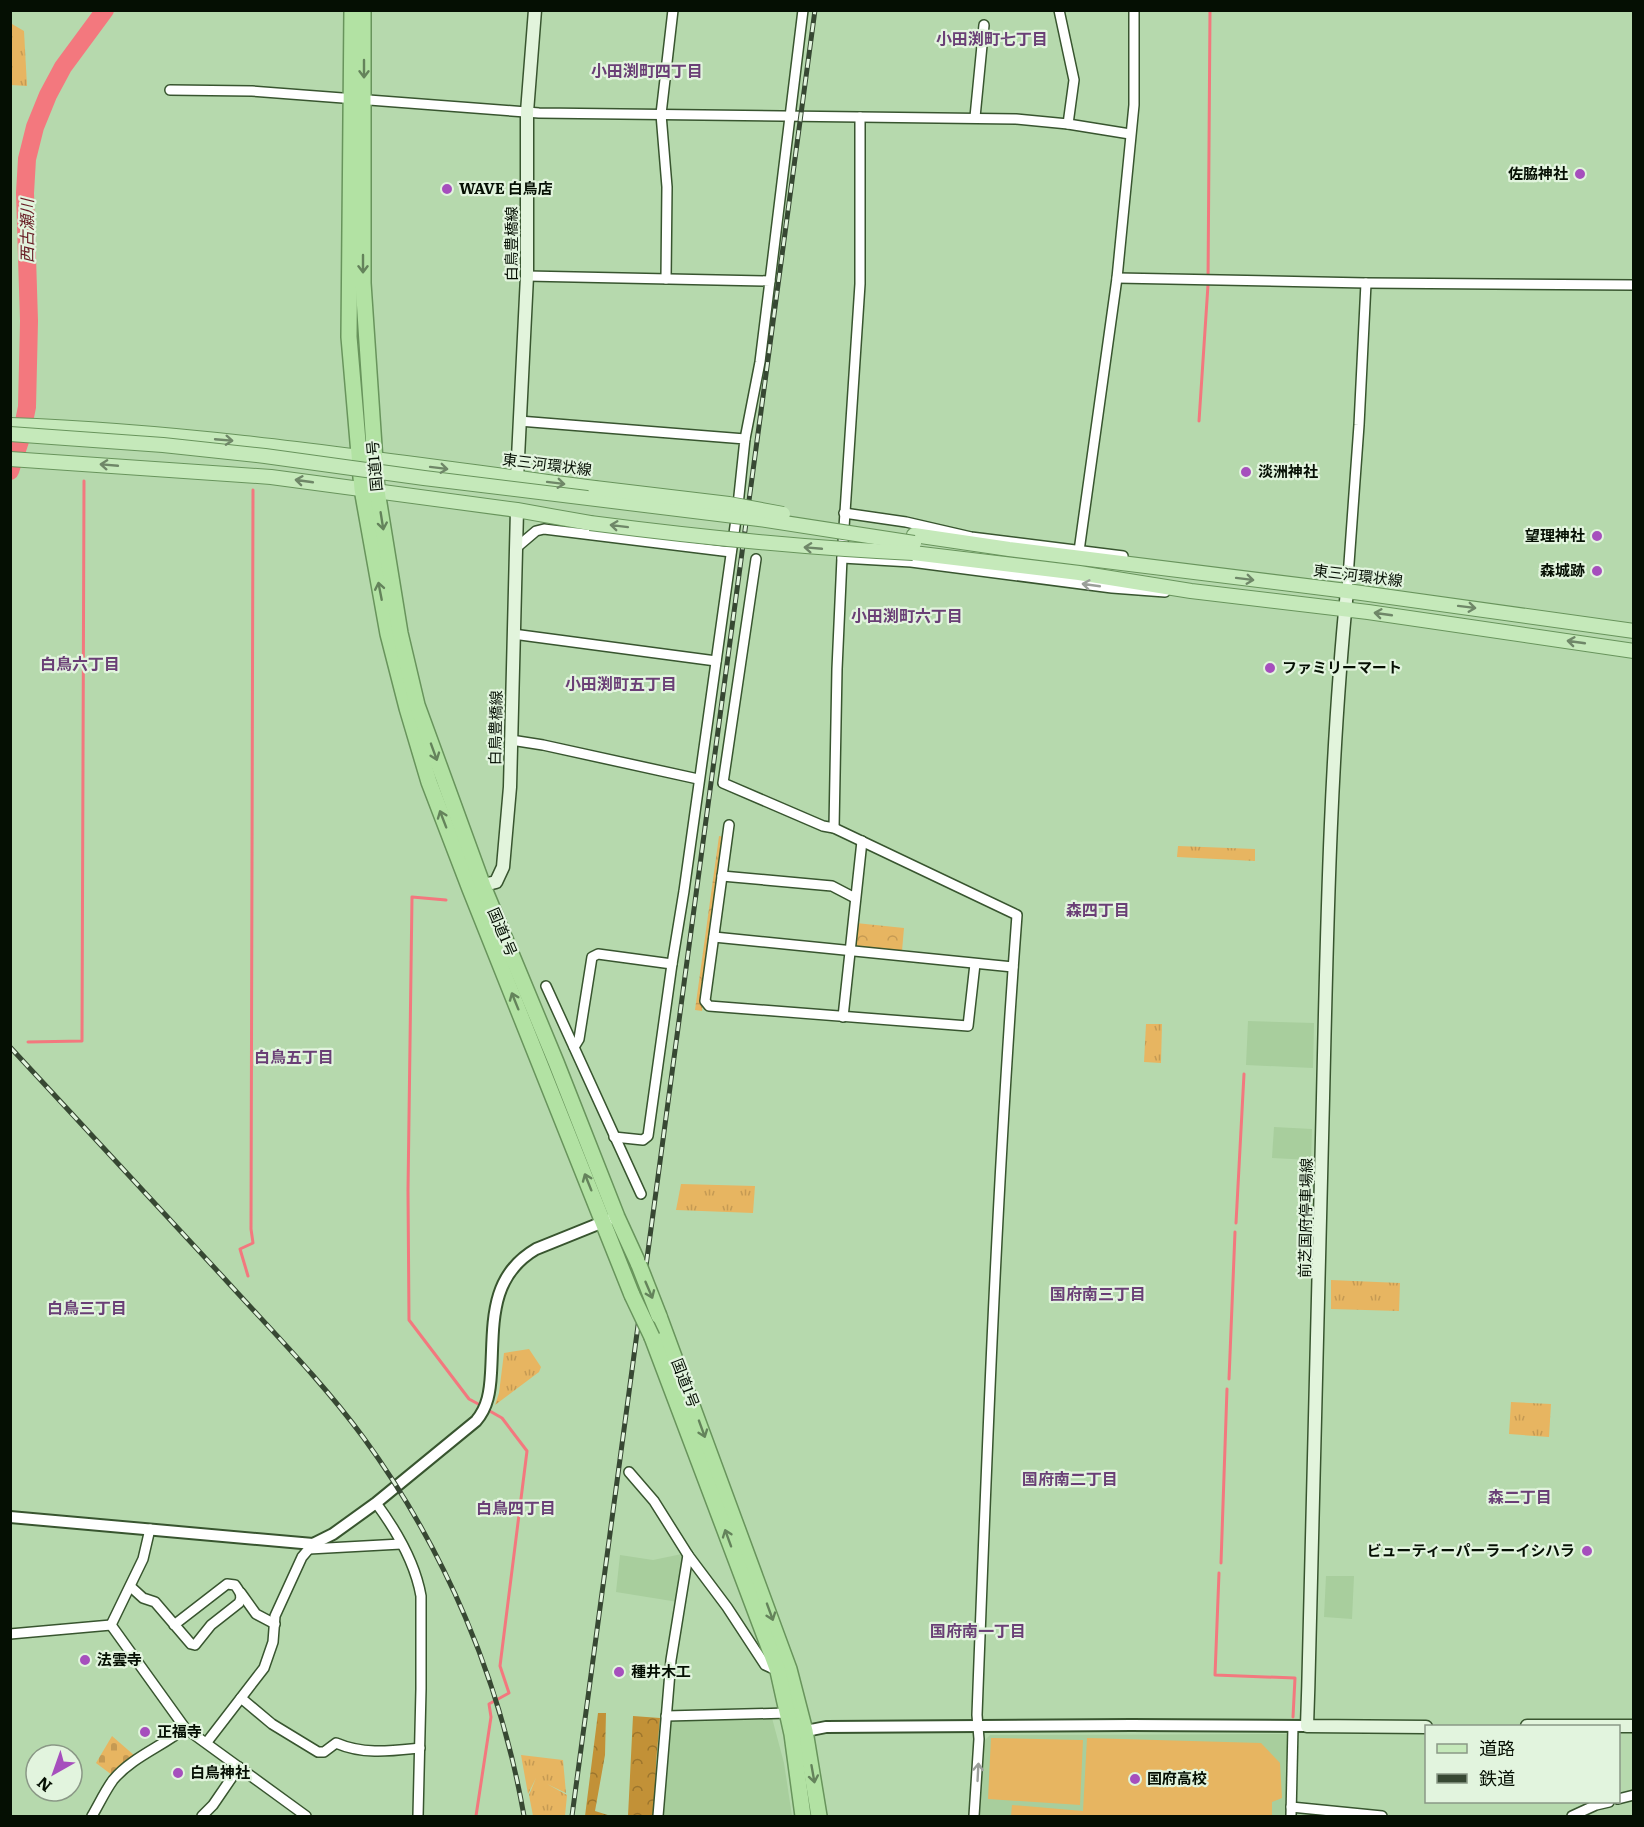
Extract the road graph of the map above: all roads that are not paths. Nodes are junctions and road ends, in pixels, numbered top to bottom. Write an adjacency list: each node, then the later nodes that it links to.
1 (352, 10): 10 (highway, 国道1号)
2 (363, 10): 10 (highway, 国道1号, one-way to 10)
3 (535, 10): 11 (main road, 白鳥豊橋線)
4 (673, 10): 12 (street)
5 (803, 10): 13 (street)
6 (1059, 10): 16 (street)
7 (1134, 10): 17 (street)
8 (984, 25): 15 (street)
9 (170, 90): 10 (street)
10 (357, 98): 11 (street); 28 (highway, 国道1号); 30 (highway, 国道1号, one-way to 30)
11 (527, 112): 12 (street); 18 (main road, 白鳥豊橋線)
12 (661, 114): 13 (street); 20 (street)
13 (789, 115): 14 (street); 21 (street)
14 (860, 117): 15 (street); 34 (street)
15 (975, 117): 16 (street)
16 (1068, 124): 17 (street)
17 (1130, 134): 19 (street)
18 (527, 276): 20 (street); 24 (main road, 白鳥豊橋線)
19 (1117, 278): 22 (street); 38 (street)
20 (666, 279): 21 (street)
21 (770, 281): 27 (street)
22 (1366, 283): 23 (street); 44 (street)
23 (1634, 285)
24 (519, 421): 27 (street); 31 (main road, 白鳥豊橋線)
25 (10, 424): 28 (main road, 東三河環状線, one-way to 28)
26 (10, 434): 35 (main road, 東三河環状線, bridge)
27 (745, 439): 37 (street)
28 (358, 458): 30 (main road, 東三河環状線); 32 (highway, 国道1号)
29 (10, 459): 32 (main road, 東三河環状線, one-way to 29)
30 (374, 459): 31 (main road, 東三河環状線, one-way to 31); 32 (highway, 国道1号)
31 (517, 478): 35 (main road, 東三河環状線, one-way to 35, bridge)
32 (369, 490): 33 (main road, 東三河環状線); 56 (highway, 国道1号)
33 (517, 510): 35 (main road, 東三河環状線, one-way to 33, bridge); 36 (main road, 白鳥豊橋線)
34 (844, 513): 38 (street); 39 (street)
35 (914, 543): 38 (main road, 東三河環状線); 40 (main road, 東三河環状線); 42 (main road, 東三河環状線)
36 (516, 548): 37 (street); 47 (main road, 白鳥豊橋線)
37 (731, 552): 49 (street)
38 (1078, 554): 40 (main road, 東三河環状線); 44 (main road, 東三河環状線, one-way to 44)
39 (842, 558): 43 (street, one-way to 39); 53 (street)
40 (1008, 558): 42 (main road, 東三河環状線)
41 (756, 559): 53 (street)
42 (1079, 573): 43 (main road, 東三河環状線)
43 (1191, 591): 45 (main road, 東三河環状線)
44 (1347, 591): 45 (main road, 前芝国府停車場線); 46 (main road, 東三河環状線, one-way to 46)
45 (1345, 610): 48 (main road, 東三河環状線, one-way to 45); 88 (main road, 前芝国府停車場線)
46 (1634, 631)
47 (513, 634): 49 (street); 50 (main road, 白鳥豊橋線)
48 (1634, 651)
49 (716, 661): 51 (street)
50 (511, 740): 51 (street); 56 (main road, 白鳥豊橋線)
51 (699, 779): 61 (street)
52 (729, 825): 55 (street)
53 (834, 828): 54 (street)
54 (862, 841): 57 (street); 62 (street)
55 (722, 876): 57 (street); 58 (street)
56 (476, 887): 68 (highway, 国道1号)
57 (855, 898): 59 (street)
58 (714, 937): 59 (street); 64 (street)
59 (850, 951): 60 (street); 64 (street)
60 (975, 963): 62 (street); 64 (street)
61 (672, 964): 65 (street); 66 (street)
62 (1013, 967): 86 (street)
63 (546, 986): 65 (street)
64 (843, 1017)
65 (574, 1047): 66 (street)
66 (614, 1137): 67 (street)
67 (641, 1194)
68 (610, 1219): 70 (street); 82 (highway, 国道1号, one-way to 68, bridge); 91 (highway, 国道1号, one-way to 91, bridge)
69 (629, 1472): 75 (street)
70 (376, 1503): 73 (street); 74 (street)
71 (10, 1517): 72 (street)
72 (150, 1529): 74 (street); 76 (street)
73 (401, 1544): 74 (street); 93 (street)
74 (311, 1546): 78 (street)
75 (688, 1555): 82 (street); 85 (street)
76 (131, 1587): 79 (street); 80 (street)
77 (241, 1593): 78 (street); 80 (street); 80 (street)
78 (274, 1624): 83 (street)
79 (111, 1625): 81 (street); 90 (street)
80 (174, 1625)
81 (10, 1634)
82 (778, 1671): 84 (highway, 国道1号)
83 (241, 1698): 92 (street); 93 (street)
84 (788, 1713): 85 (street); 91 (highway, 国道1号)
85 (666, 1716): 102 (street)
86 (978, 1726): 87 (street); 91 (street); 105 (street, one-way to 86)
87 (1293, 1726): 88 (street); 96 (street)
88 (1307, 1726): 89 (main road)
89 (1425, 1727)
90 (185, 1728): 92 (street); 98 (street)
91 (798, 1733): 103 (highway, 国道1号); 104 (highway, 国道1号, one-way to 104)
92 (207, 1743): 94 (street)
93 (420, 1748): 101 (street)
94 (239, 1767): 97 (street); 99 (street)
95 (1605, 1803): 107 (street)
96 (1291, 1812): 106 (street)
97 (294, 1813): 100 (street)
98 (92, 1816)
99 (202, 1816)
100 (306, 1816)
101 (418, 1816)
102 (658, 1816)
103 (803, 1816)
104 (819, 1816)
105 (974, 1816)
106 (1382, 1816)
107 (1572, 1816)

